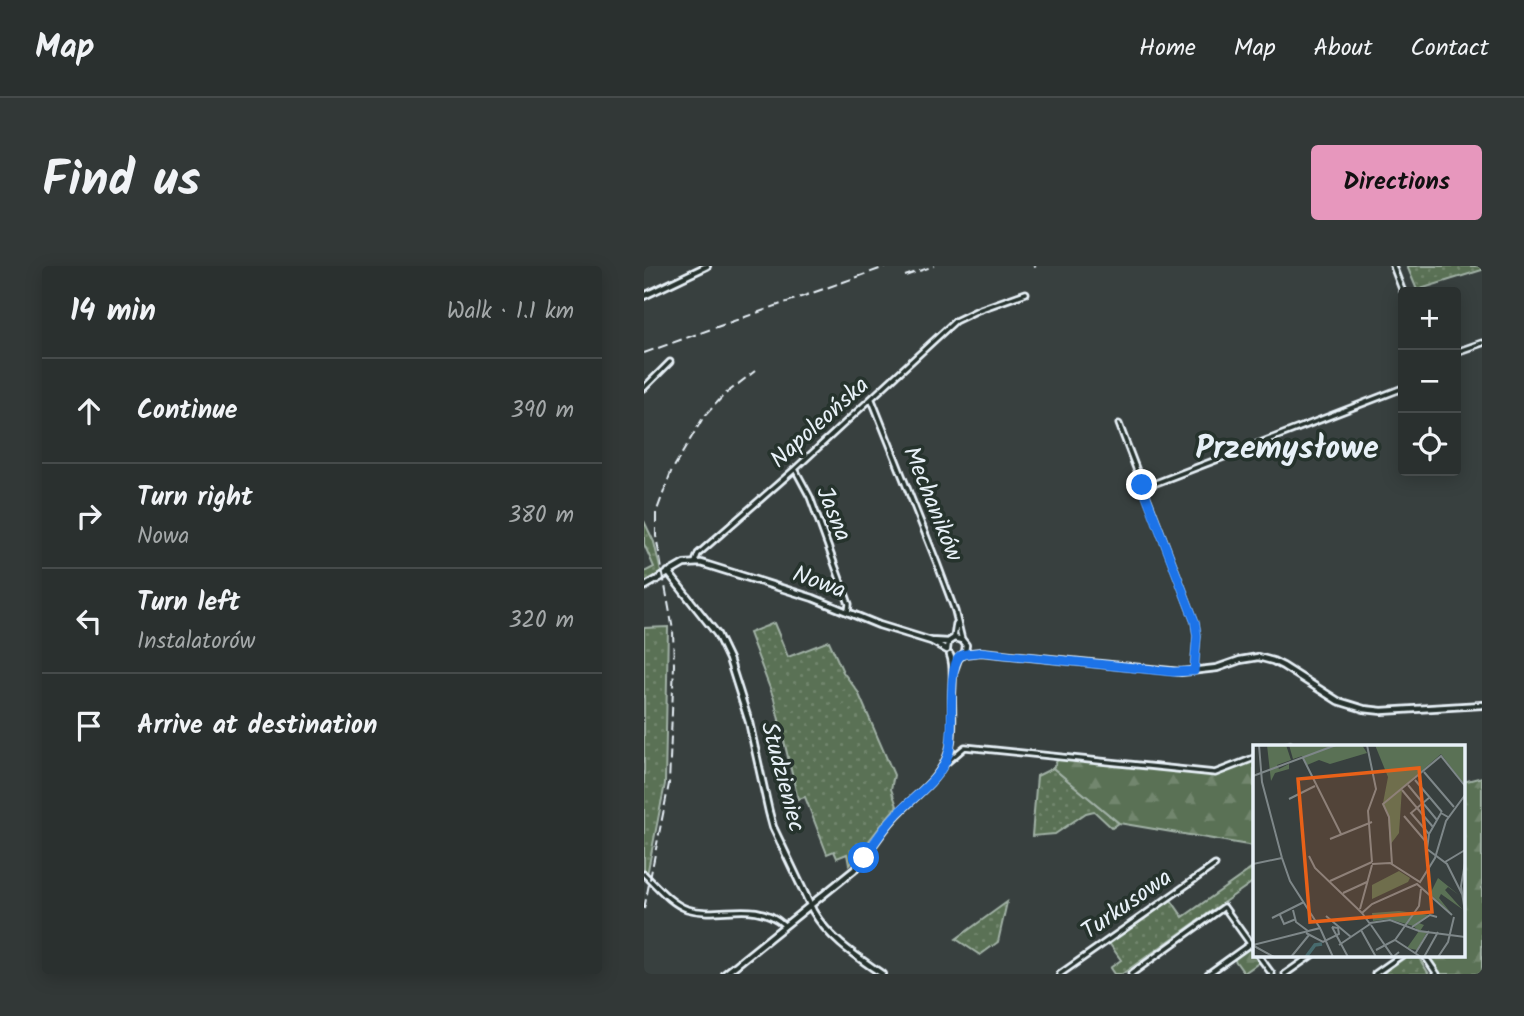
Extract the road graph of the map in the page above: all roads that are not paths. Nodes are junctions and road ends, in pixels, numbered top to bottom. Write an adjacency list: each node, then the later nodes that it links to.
1 (707, 266): 5 (street)
2 (1393, 266): 3 (street)
3 (1402, 287)
4 (1026, 293): 11 (street, Napoleońska)
5 (644, 296)
6 (1482, 344): 7 (street)
7 (1461, 350)
8 (670, 362): 9 (street)
9 (644, 387)
10 (1398, 390): 14 (street)
11 (872, 400): 13 (street, Napoleońska); 19 (street, Mechaników)
12 (1119, 424): 14 (street)
13 (795, 469): 15 (street, Napoleońska); 18 (street, Jasna)
14 (1143, 488): 27 (street)
15 (695, 562): 16 (street, Napoleońska); 18 (street, Nowa)
16 (668, 572): 17 (street, Napoleońska); 34 (street, Studzieniec)
17 (644, 587)
18 (848, 612): 21 (street, Nowa)
19 (957, 622): 20 (street); 23 (street, Mechaników)
20 (954, 638): 22 (street); 23 (street)
21 (930, 641): 22 (street, Nowa); 24 (street, Nowa)
22 (948, 642): 24 (street)
23 (964, 643): 25 (street); 26 (street)
24 (948, 652): 26 (street); 28 (street)
25 (981, 652): 26 (street); 27 (street)
26 (961, 656): 28 (street)
27 (1194, 671): 29 (street)
28 (953, 674): 31 (street)
29 (1482, 705)
30 (1253, 759): 31 (street)
31 (942, 766): 34 (street)
32 (1215, 865): 43 (street, Turkusowa)
33 (644, 874): 35 (street)
34 (810, 904): 35 (street); 42 (street, Studzieniec)
35 (784, 925): 41 (street)
36 (1253, 943): 44 (street); 45 (street)
37 (1259, 956): 46 (street)
38 (1311, 956): 47 (street)
39 (1401, 956): 48 (street)
40 (1425, 956): 49 (street)
41 (724, 974)
42 (882, 974)
43 (1060, 974)
44 (1131, 974)
45 (1208, 974)
46 (1272, 974)
47 (1285, 974)
48 (1375, 974)
49 (1437, 974)

